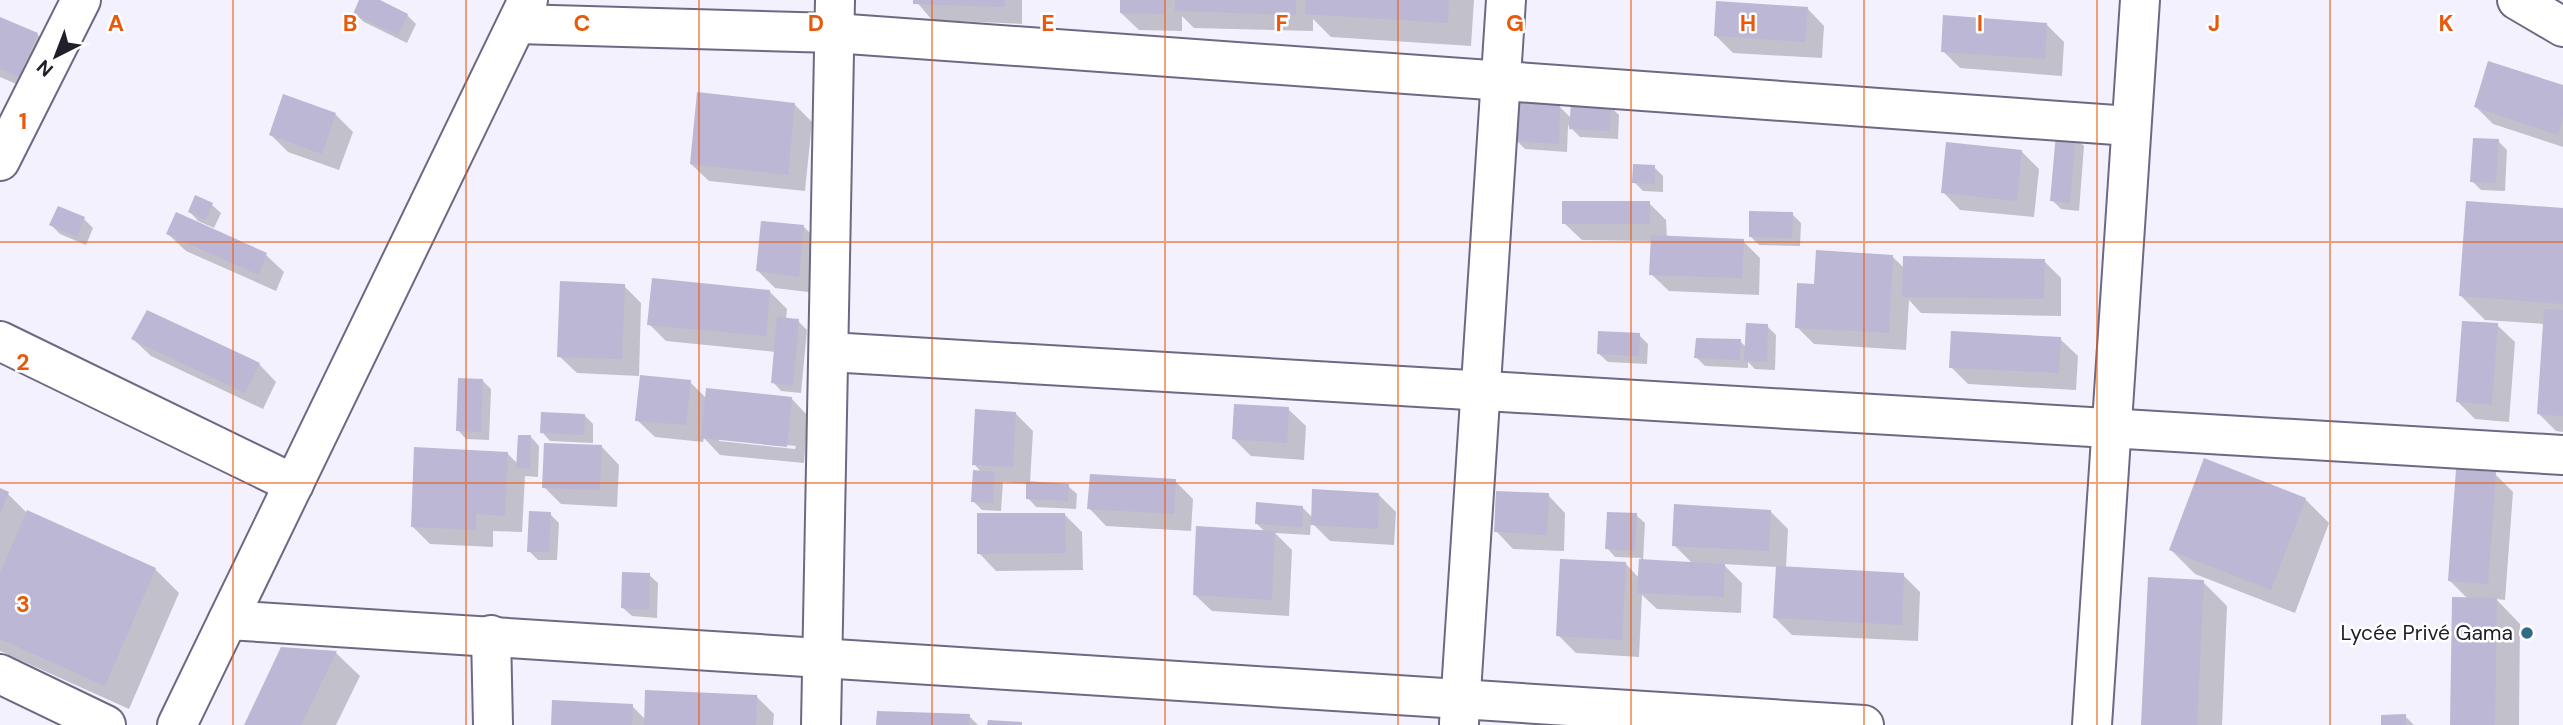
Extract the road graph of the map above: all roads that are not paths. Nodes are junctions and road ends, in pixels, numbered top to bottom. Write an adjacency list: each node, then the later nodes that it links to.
1 (81, 0): 10 (street)
2 (1506, 0): 8 (street)
3 (2140, 0): 9 (street)
4 (2517, 0): 7 (street)
5 (523, 12): 6 (street); 16 (street)
6 (835, 17): 8 (street); 12 (street)
7 (2563, 27)
8 (1501, 81): 9 (street); 13 (street)
9 (2130, 126): 14 (street)
10 (0, 162)
11 (0, 341): 16 (street)
12 (829, 352): 13 (street); 19 (street)
13 (1480, 391): 14 (street); 21 (street)
14 (2111, 428): 15 (street); 27 (street)
15 (2563, 455)
16 (294, 484): 17 (street)
17 (228, 620): 18 (street); 23 (street)
18 (491, 635): 19 (street); 24 (street)
19 (822, 656): 21 (street); 25 (street)
20 (0, 674): 22 (street)
21 (1460, 712): 26 (street)
22 (106, 725)
23 (177, 725)
24 (493, 725)
25 (821, 725)
26 (1864, 725)
27 (2092, 725)

